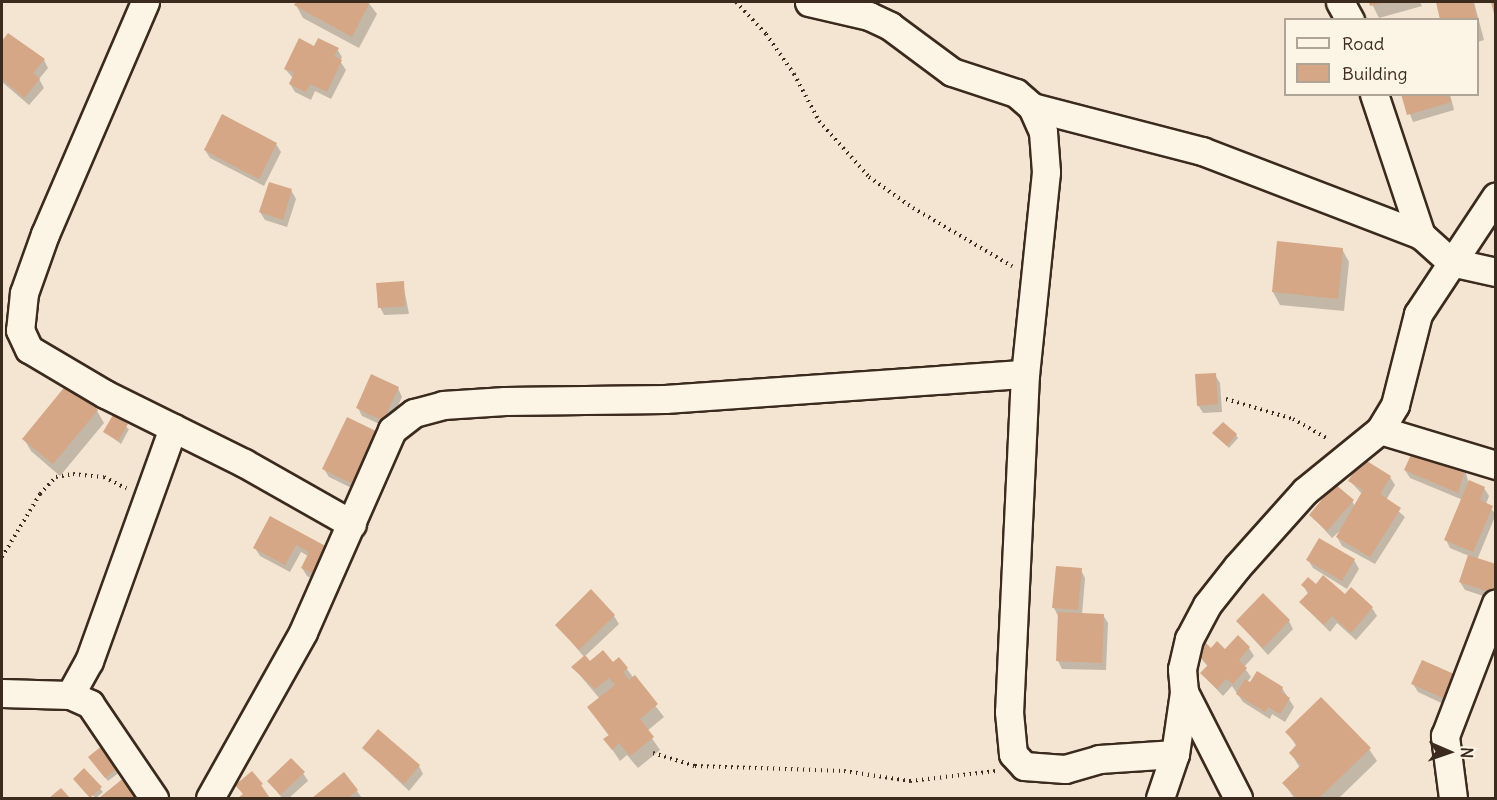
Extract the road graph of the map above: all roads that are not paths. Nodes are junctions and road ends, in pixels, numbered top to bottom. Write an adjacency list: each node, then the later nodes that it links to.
1 (145, 2): 12 (street)
2 (809, 2): 6 (street)
3 (1340, 2): 4 (street)
4 (1349, 18)
5 (1375, 96): 8 (street)
6 (1032, 107): 8 (street); 11 (street)
7 (1496, 196): 9 (street)
8 (1421, 235): 9 (street)
9 (1451, 262): 10 (street); 13 (street)
10 (1496, 272)
11 (1026, 374): 15 (street); 20 (street)
12 (173, 428): 15 (street); 19 (street)
13 (1380, 430): 14 (street); 17 (street)
14 (1496, 465)
15 (352, 524): 22 (street)
16 (1496, 603): 25 (street)
17 (1184, 692): 20 (street); 24 (street)
18 (2, 693): 19 (street)
19 (70, 695): 21 (street)
20 (1175, 754): 23 (street)
21 (154, 798)
22 (210, 798)
23 (1160, 798)
24 (1238, 798)
25 (1453, 798)

